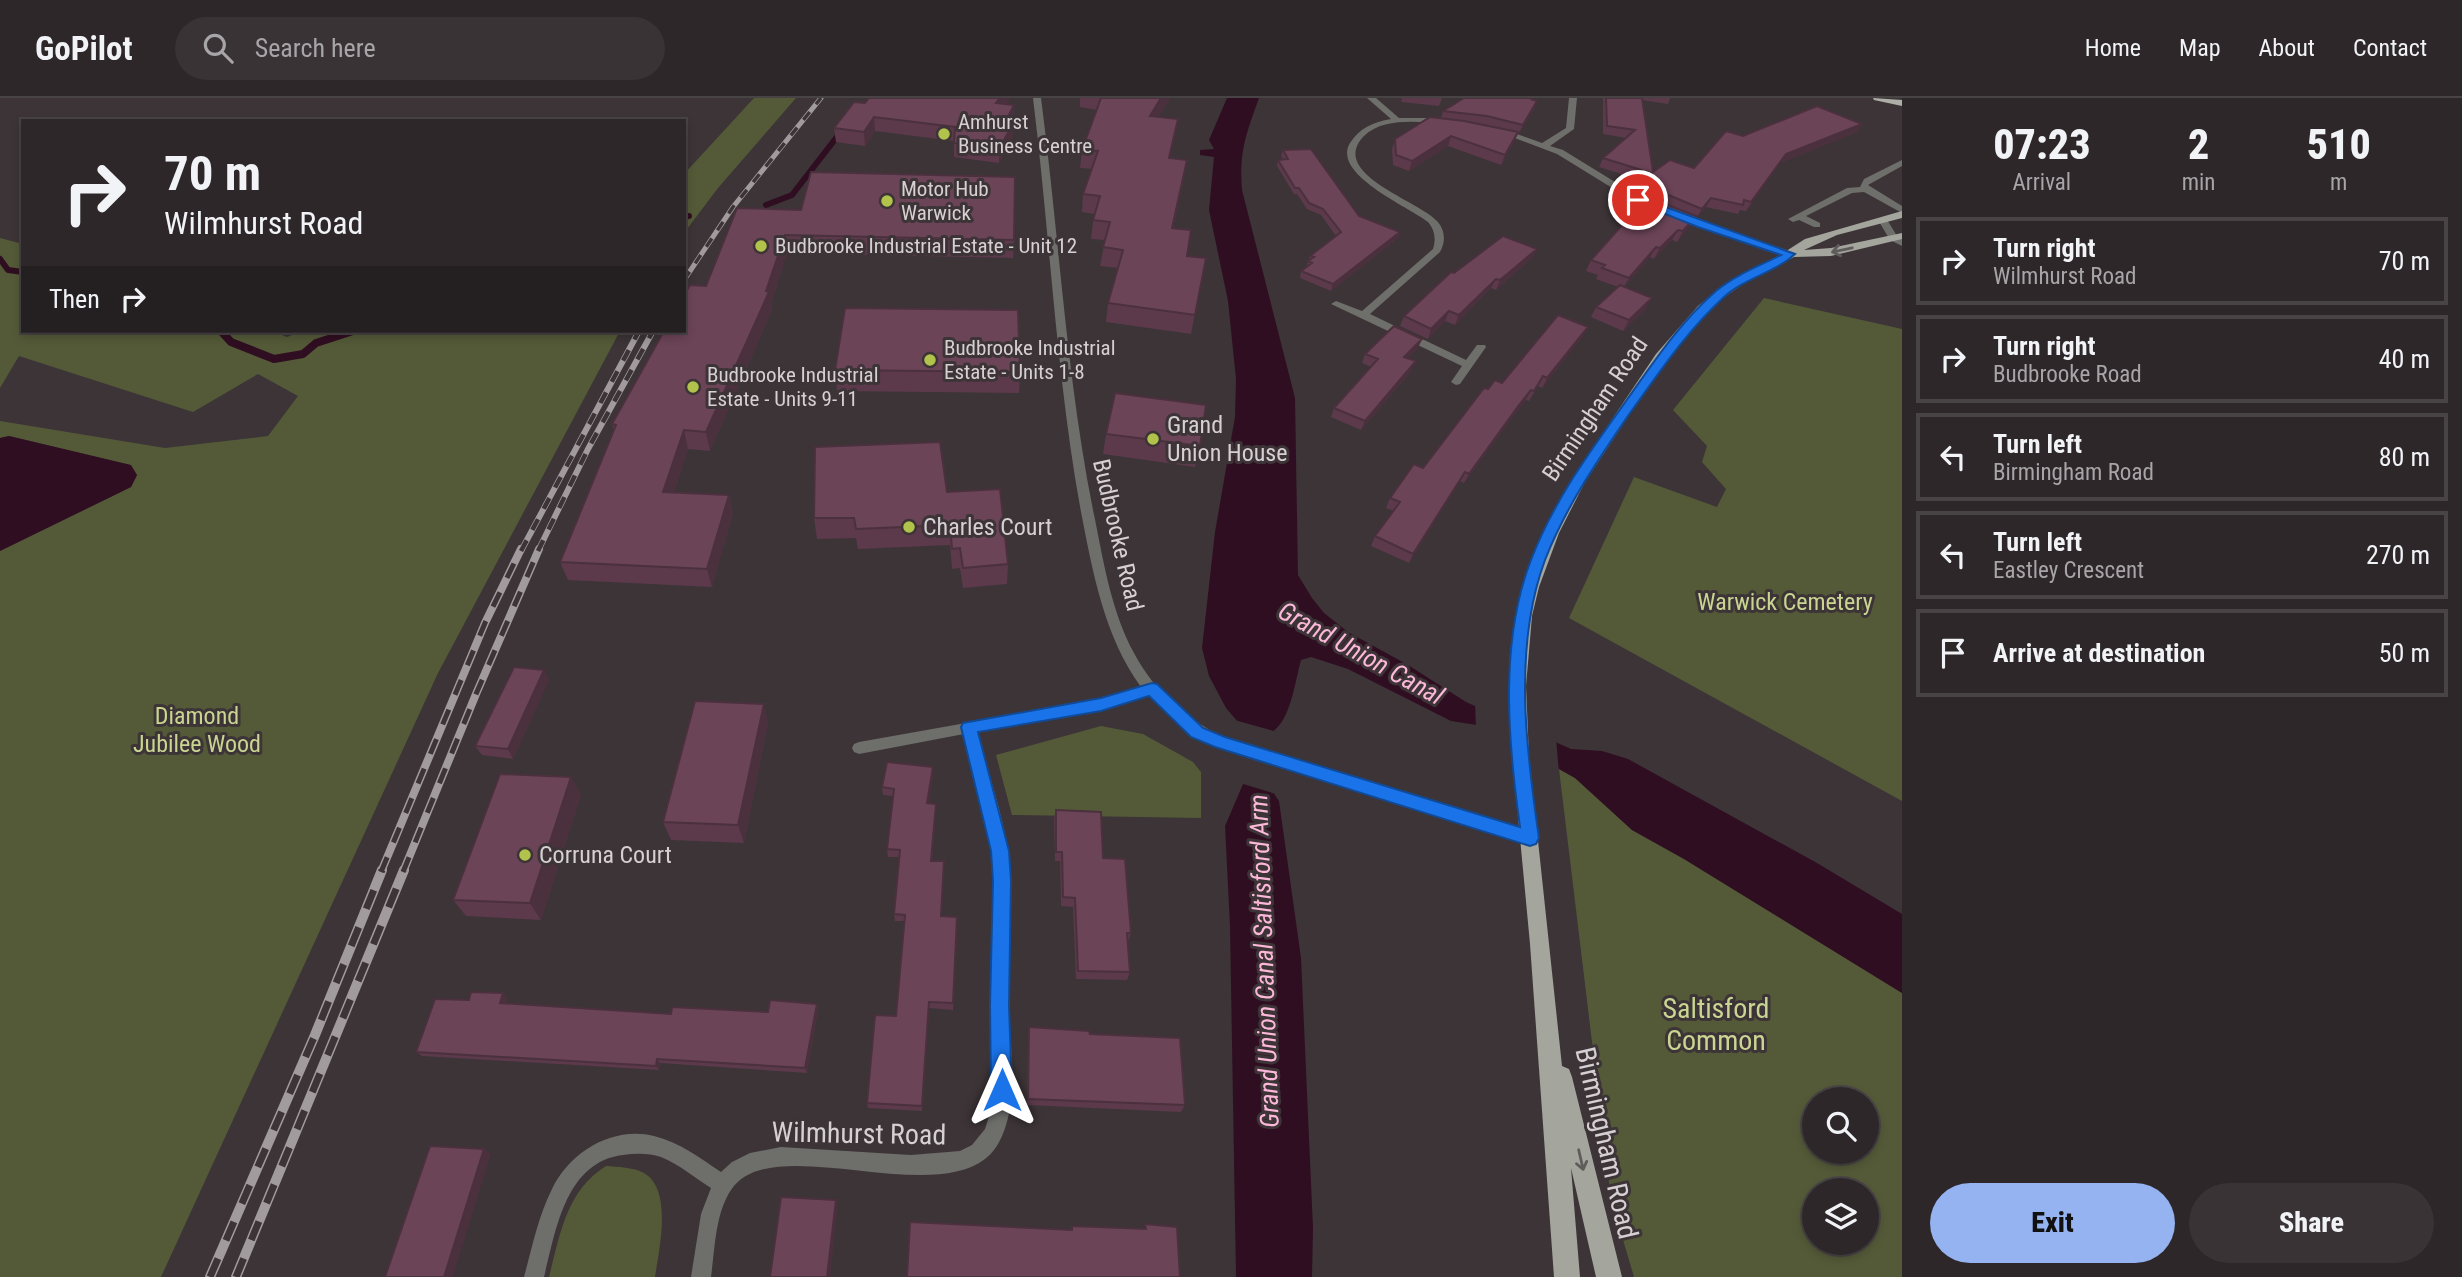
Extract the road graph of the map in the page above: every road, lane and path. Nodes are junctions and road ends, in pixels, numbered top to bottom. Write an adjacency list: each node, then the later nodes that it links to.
1 (1037, 98): 23 (street, Budbrooke Road)
2 (1371, 98): 6 (street)
3 (1573, 98): 9 (street)
4 (1878, 98): 5 (highway)
5 (1902, 103)
6 (1398, 121): 7 (street); 19 (street)
7 (1449, 122)
8 (1489, 128): 9 (street)
9 (1545, 145): 17 (street)
10 (1902, 163): 11 (street)
11 (1866, 189): 12 (street, Birmingham Road); 14 (street)
12 (1902, 212): 13 (main road, Birmingham Road)
13 (1883, 220): 15 (street); 16 (street); 17 (main road, Birmingham Road)
14 (1817, 225)
15 (1902, 226)
16 (1899, 239): 17 (main road, Birmingham Road, one-way to 17)
17 (1790, 254): 26 (main road, Birmingham Road)
18 (1336, 304): 19 (street)
19 (1363, 315): 21 (street)
20 (1481, 347): 21 (street)
21 (1468, 365): 22 (street)
22 (1456, 382)
23 (1152, 689): 24 (street); 26 (street, Budbrooke Road)
24 (969, 727): 25 (street); 28 (street, Wilmhurst Road)
25 (859, 748)
26 (1530, 838): 27 (main road, Birmingham Road)
27 (1548, 1022): 31 (main road, Birmingham Road); 32 (main road, Birmingham Road, one-way to 32)
28 (721, 1184): 29 (street); 30 (street)
29 (534, 1277)
30 (701, 1277)
31 (1567, 1277)
32 (1609, 1277)

